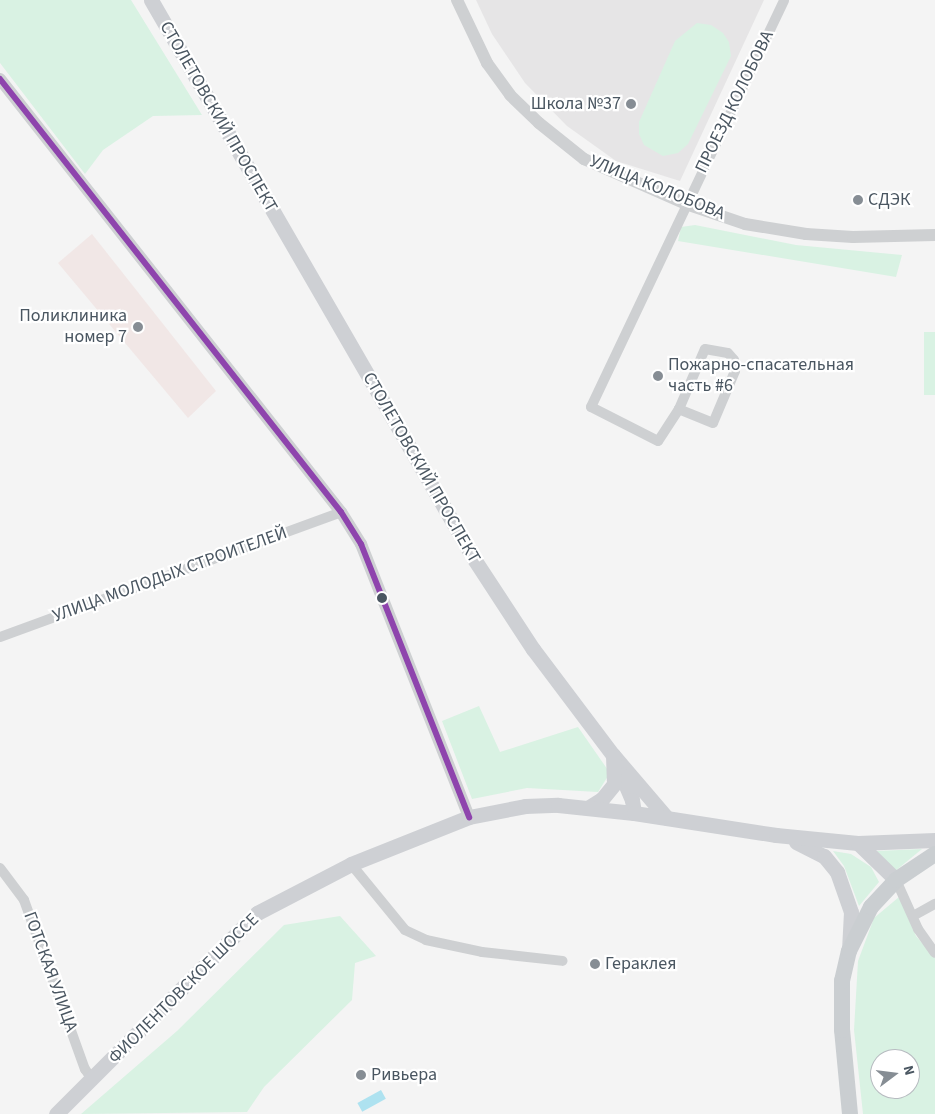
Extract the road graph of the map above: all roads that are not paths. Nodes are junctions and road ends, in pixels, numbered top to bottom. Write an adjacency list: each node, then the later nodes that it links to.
1 (151, 0): 10 (main road, СТОЛЕТОВСКИЙ ПРОСПЕКТ)
2 (457, 0): 5 (street, УЛИЦА КОЛОБОВА)
3 (784, 0): 5 (street, ПРОЕЗД КОЛОБОВА)
4 (0, 79): 8 (street)
5 (686, 204): 6 (street, УЛИЦА КОЛОБОВА); 7 (street, ПРОЕЗД КОЛОБОВА)
6 (935, 235)
7 (678, 409): 7 (street)
8 (340, 512): 9 (street, УЛИЦА МОЛОДЫХ СТРОИТЕЛЕЙ); 13 (street)
9 (0, 637)
10 (613, 755): 11 (main road); 12 (main road); 14 (main road, СТОЛЕТОВСКИЙ ПРОСПЕКТ)
11 (589, 808): 12 (main road, ФИОЛЕНТОВСКОЕ ШОССЕ); 13 (main road, ФИОЛЕНТОВСКОЕ ШОССЕ)
12 (634, 813): 14 (main road, ФИОЛЕНТОВСКОЕ ШОССЕ)
13 (469, 817): 19 (main road, ФИОЛЕНТОВСКОЕ ШОССЕ)
14 (667, 818): 15 (main road)
15 (776, 835): 17 (main road); 24 (main road)
16 (935, 840): 17 (main road)
17 (858, 842): 21 (main road)
18 (935, 854): 21 (main road)
19 (351, 864): 26 (street); 27 (main road, ФИОЛЕНТОВСКОЕ ШОССЕ)
20 (0, 868): 27 (street, ГОТСКАЯ УЛИЦА)
21 (896, 880): 23 (street); 24 (main road); 30 (main road)
22 (935, 904): 23 (street)
23 (913, 916): 25 (street)
24 (849, 951): 29 (main road)
25 (935, 953)
26 (563, 960)
27 (93, 1081): 28 (main road, ФИОЛЕНТОВСКОЕ ШОССЕ)
28 (56, 1114)
29 (850, 1114)
30 (856, 1114)

